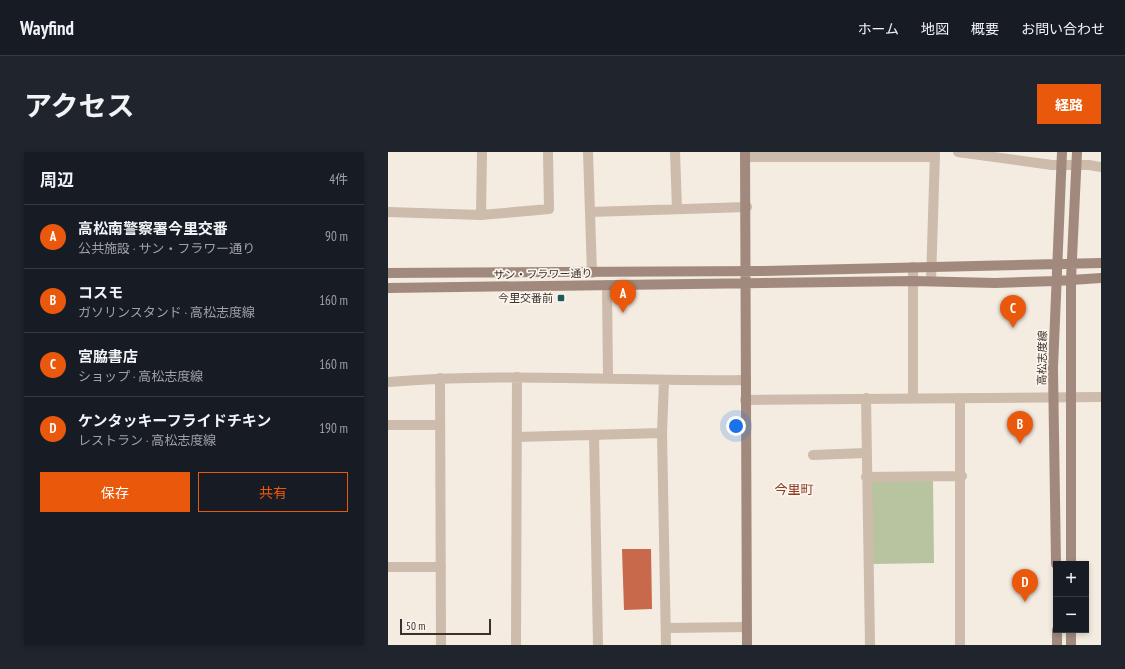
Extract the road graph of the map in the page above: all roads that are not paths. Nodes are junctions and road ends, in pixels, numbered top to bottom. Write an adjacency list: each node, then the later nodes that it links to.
1 (482, 152): 17 (street)
2 (548, 152): 17 (street)
3 (588, 152): 16 (street)
4 (675, 152): 14 (street)
5 (958, 152): 10 (street)
6 (1062, 152): 10 (street, 高松志度線)
7 (1077, 152): 11 (street)
8 (745, 154): 9 (street); 13 (street)
9 (935, 154): 22 (street)
10 (1060, 165): 11 (street); 20 (street, 高松志度線)
11 (1076, 165): 12 (street); 19 (street)
12 (1101, 167)
13 (747, 208): 14 (street); 23 (street)
14 (677, 209): 16 (street)
15 (388, 212): 17 (street)
16 (590, 212): 25 (street)
17 (481, 215)
18 (1101, 263): 19 (street, サン・フラワー通り)
19 (1071, 264): 20 (street, サン・フラワー通り); 27 (street)
20 (1056, 265): 22 (street, サン・フラワー通り); 30 (street, 高松志度線)
21 (913, 267): 22 (street, サン・フラワー通り); 23 (street, サン・フラワー通り); 28 (street)
22 (931, 267): 29 (street)
23 (746, 270): 25 (street, サン・フラワー通り); 31 (street)
24 (388, 273): 25 (street, サン・フラワー通り)
25 (592, 273)
26 (1101, 278): 27 (street, サン・フラワー通り)
27 (1071, 280): 30 (street, サン・フラワー通り); 41 (street)
28 (913, 281): 29 (street, サン・フラワー通り); 31 (street, サン・フラワー通り); 44 (street)
29 (931, 281): 30 (street, サン・フラワー通り)
30 (1056, 281): 40 (street, 高松志度線)
31 (746, 283): 32 (street, サン・フラワー通り); 37 (street)
32 (607, 285): 33 (street, サン・フラワー通り); 36 (street)
33 (388, 288)
34 (517, 377): 35 (street); 36 (street); 51 (street)
35 (440, 378): 39 (street); 48 (street)
36 (608, 378): 38 (street)
37 (746, 380): 38 (street); 46 (street)
38 (664, 381): 49 (street)
39 (388, 382)
40 (1054, 397): 41 (street); 45 (street); 56 (street, 高松志度線)
41 (1070, 397): 42 (street); 57 (street)
42 (1101, 397)
43 (866, 398): 44 (street); 46 (street); 52 (street)
44 (913, 398): 45 (street)
45 (960, 398): 54 (street)
46 (745, 400): 60 (street)
47 (388, 425): 48 (street)
48 (440, 425): 59 (street)
49 (662, 433): 50 (street); 61 (street)
50 (594, 435): 51 (street); 66 (street)
51 (517, 437): 65 (street)
52 (866, 453): 53 (street); 55 (street)
53 (813, 455)
54 (962, 476): 55 (street); 70 (street)
55 (866, 477): 69 (street)
56 (1056, 561)
57 (1071, 561)
58 (388, 567): 59 (street)
59 (440, 567): 64 (street)
60 (747, 627): 61 (street); 68 (street)
61 (667, 628): 67 (street)
62 (1057, 633): 71 (street)
63 (1071, 633): 72 (street)
64 (441, 645)
65 (516, 645)
66 (598, 645)
67 (666, 645)
68 (747, 645)
69 (870, 645)
70 (960, 645)
71 (1057, 645)
72 (1071, 645)

